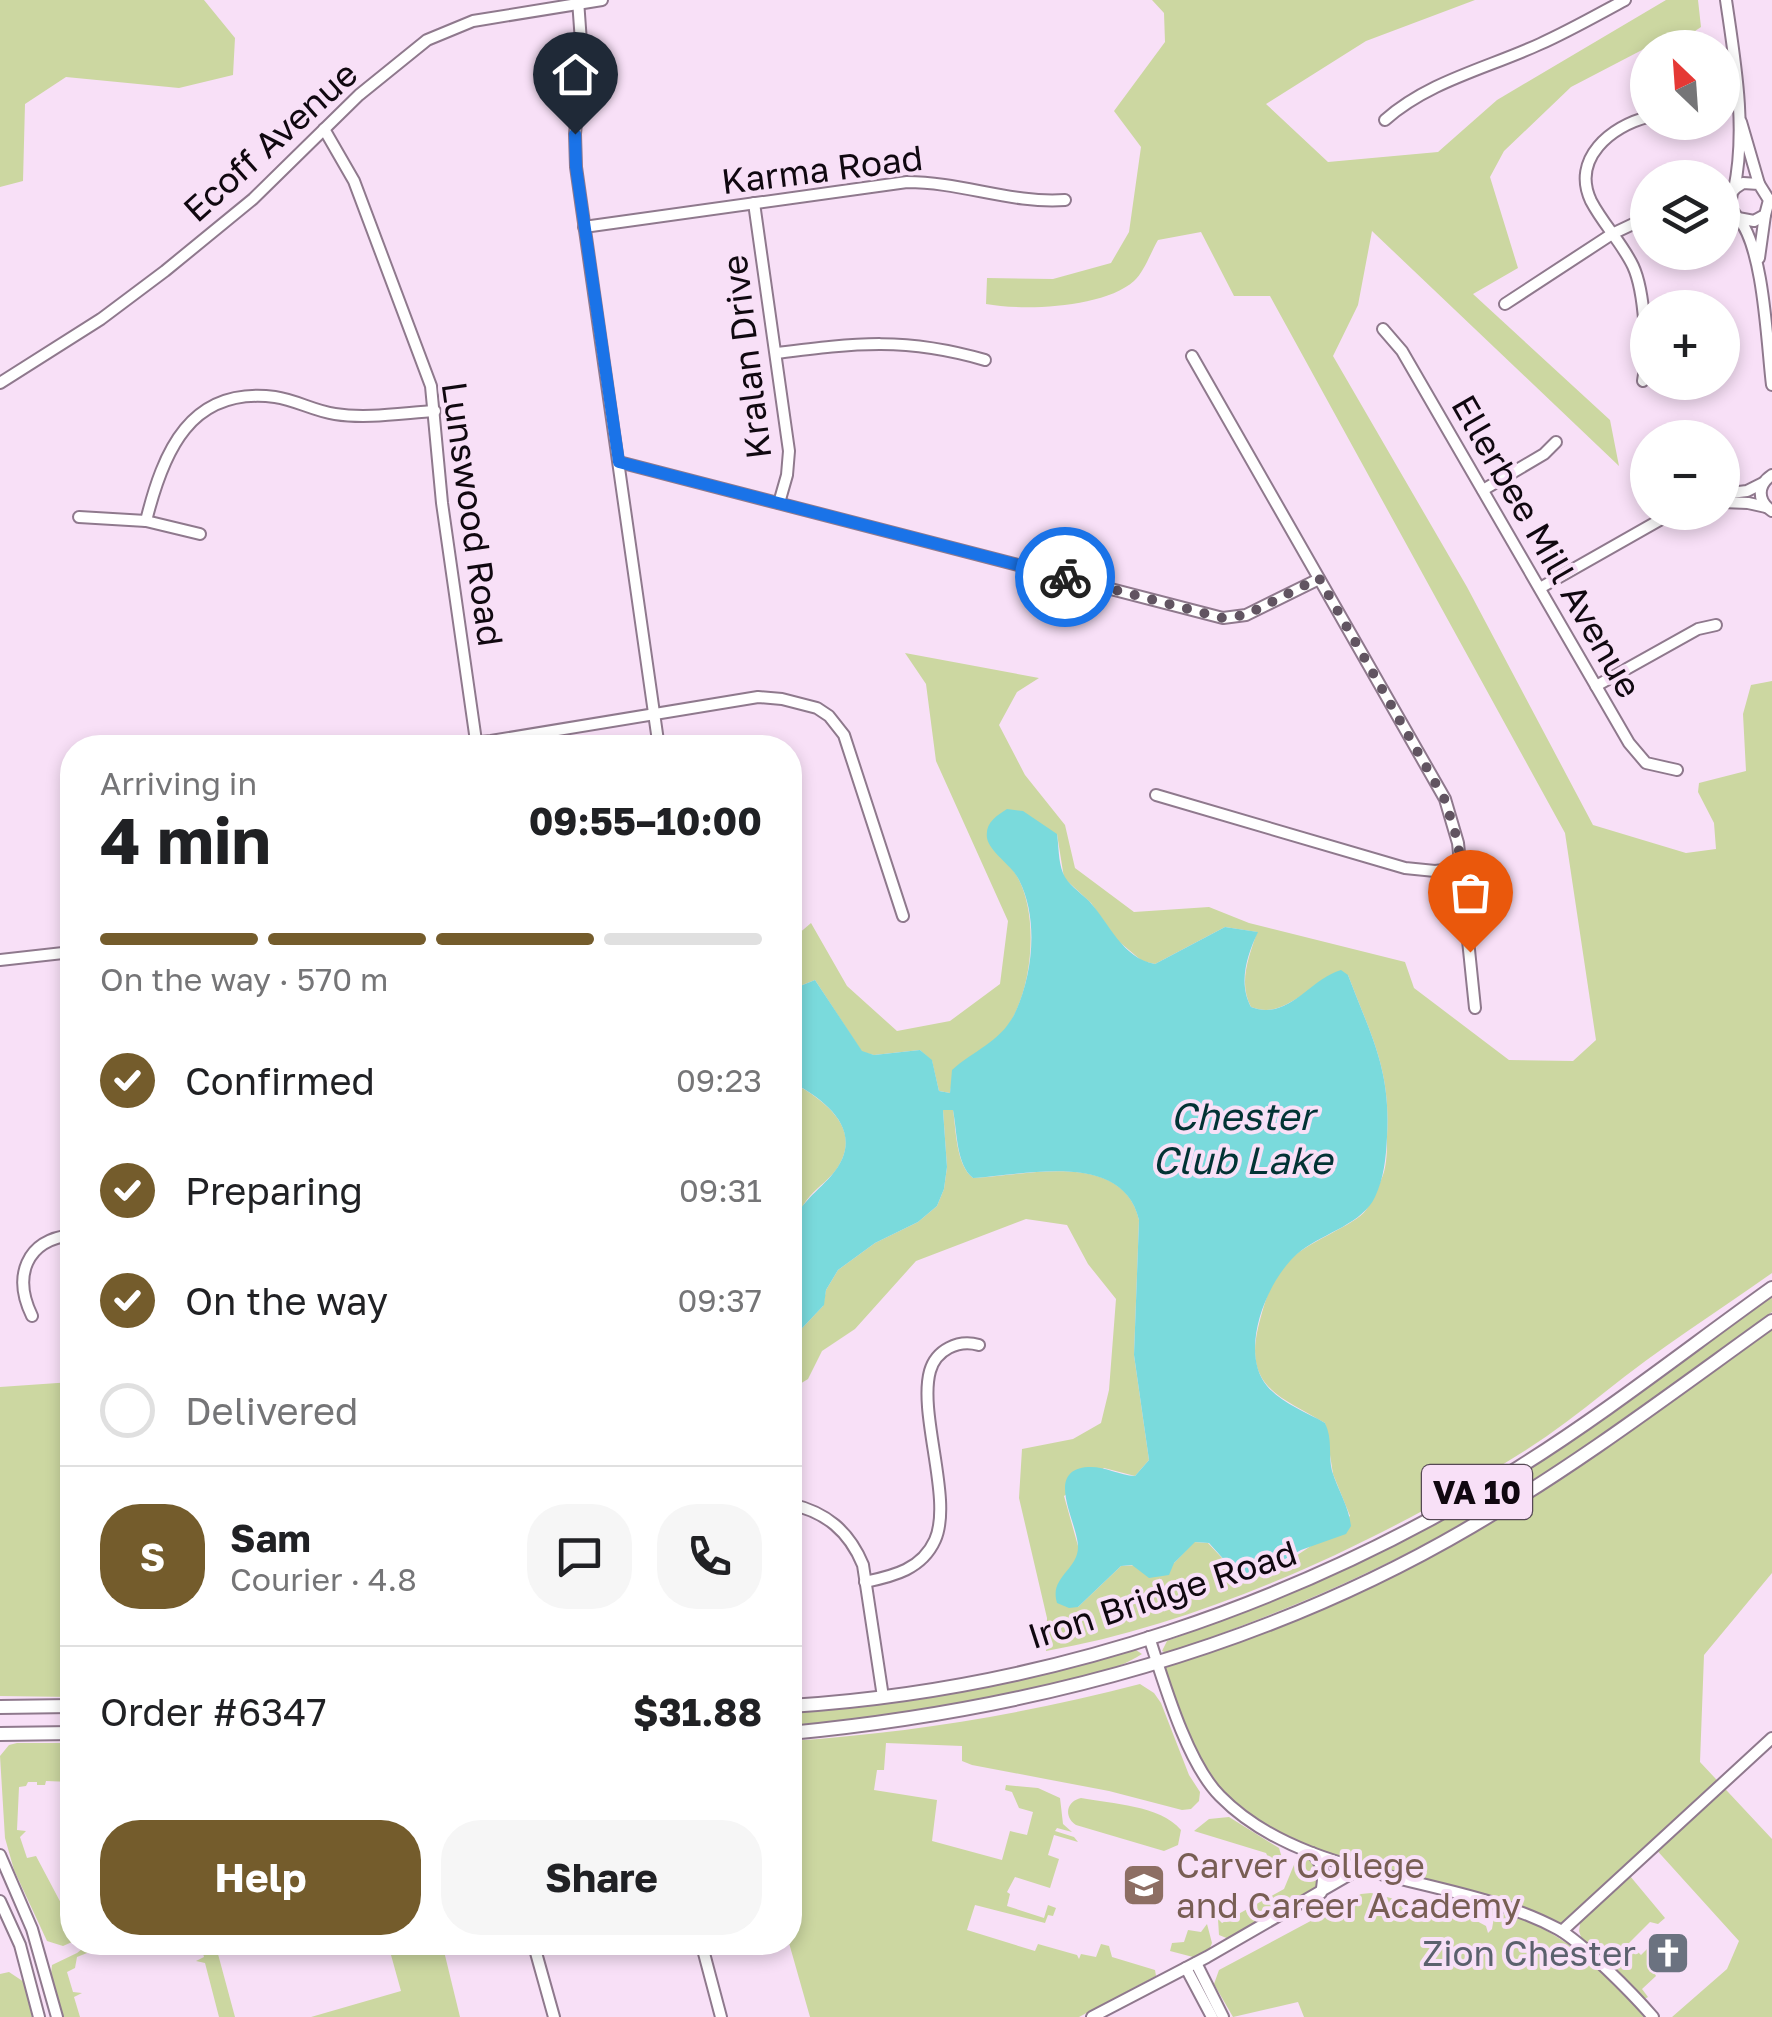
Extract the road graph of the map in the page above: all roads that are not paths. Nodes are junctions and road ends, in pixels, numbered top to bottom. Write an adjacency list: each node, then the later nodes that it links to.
1 (602, 0): 4 (street, Ecoff Avenue)
2 (1625, 0): 5 (street)
3 (1726, 0): 6 (street)
4 (578, 2): 10 (street, Ecoff Avenue); 19 (street)
5 (1602, 5): 7 (street)
6 (1729, 30)
7 (1385, 120)
8 (1740, 121): 11 (street)
9 (1630, 127): 20 (street)
10 (324, 129): 28 (street, Ecoff Avenue); 30 (street, Lunswood Road)
11 (1764, 186): 12 (street); 15 (street)
12 (1740, 187)
13 (1065, 200): 14 (street, Karma Road)
14 (754, 203): 19 (street, Karma Road); 25 (street, Kralan Drive)
15 (1768, 212): 16 (street); 21 (street)
16 (1740, 218)
17 (1740, 222): 21 (street)
18 (1630, 226): 20 (street)
19 (584, 227): 32 (street)
20 (1612, 234): 22 (street); 23 (street)
21 (1759, 278): 29 (street)
22 (1639, 290)
23 (1506, 304)
24 (1383, 329): 35 (street, Ellerbee Mill Avenue)
25 (776, 353): 27 (street); 37 (street, Kralan Drive)
26 (1192, 356): 44 (street)
27 (985, 360)
28 (0, 383)
29 (1772, 386)
30 (435, 412): 41 (street); 49 (street, Lunswood Road)
31 (1556, 442): 35 (street)
32 (619, 462): 37 (street); 48 (street)
33 (1772, 466): 34 (street)
34 (1767, 479): 36 (street); 39 (street)
35 (1483, 490): 45 (street, Ellerbee Mill Avenue)
36 (1740, 492)
37 (779, 503): 44 (street)
38 (1740, 503): 39 (street)
39 (1770, 511)
40 (79, 517): 41 (street)
41 (146, 521): 43 (street)
42 (1642, 530): 45 (street)
43 (200, 534)
44 (1319, 578): 54 (street)
45 (1540, 588): 47 (street, Ellerbee Mill Avenue)
46 (1716, 624): 47 (street)
47 (1596, 686): 52 (street, Ellerbee Mill Avenue)
48 (654, 714): 50 (street); 51 (street); 55 (street)
49 (475, 735)
50 (533, 735)
51 (657, 735)
52 (1678, 770)
53 (1156, 794): 54 (street)
54 (1462, 868): 58 (street)
55 (903, 916)
56 (60, 953): 57 (street)
57 (0, 960)
58 (1476, 1008)
59 (60, 1239): 61 (street)
60 (1772, 1288): 66 (main road, Iron Bridge Road / VA 10)
61 (32, 1316)
62 (1772, 1321): 67 (main road, Iron Bridge Road / VA 10)
63 (978, 1344): 65 (street)
64 (802, 1508): 65 (street)
65 (865, 1582): 68 (street)
66 (1149, 1637): 67 (street); 68 (main road, Iron Bridge Road / VA 10)
67 (1158, 1664): 72 (main road, Iron Bridge Road / VA 10); 76 (street)
68 (883, 1697): 69 (main road, Iron Bridge Road / VA 10)
69 (802, 1705)
70 (60, 1706): 71 (main road)
71 (0, 1708)
72 (802, 1732)
73 (60, 1733): 74 (main road)
74 (0, 1734)
75 (1772, 1738): 81 (street)
76 (1310, 1850): 78 (street); 79 (street)
77 (0, 1855): 86 (street)
78 (1361, 1868): 79 (street); 81 (street)
79 (1321, 1892): 84 (street)
80 (0, 1902): 85 (street)
81 (1562, 1931): 92 (street)
82 (537, 1955): 87 (street)
83 (704, 1955): 88 (street)
84 (1191, 1966): 89 (street); 90 (street); 91 (street)
85 (39, 2017)
86 (56, 2017)
87 (554, 2017)
88 (721, 2017)
89 (1092, 2017)
90 (1212, 2017)
91 (1223, 2017)
92 (1653, 2017)

